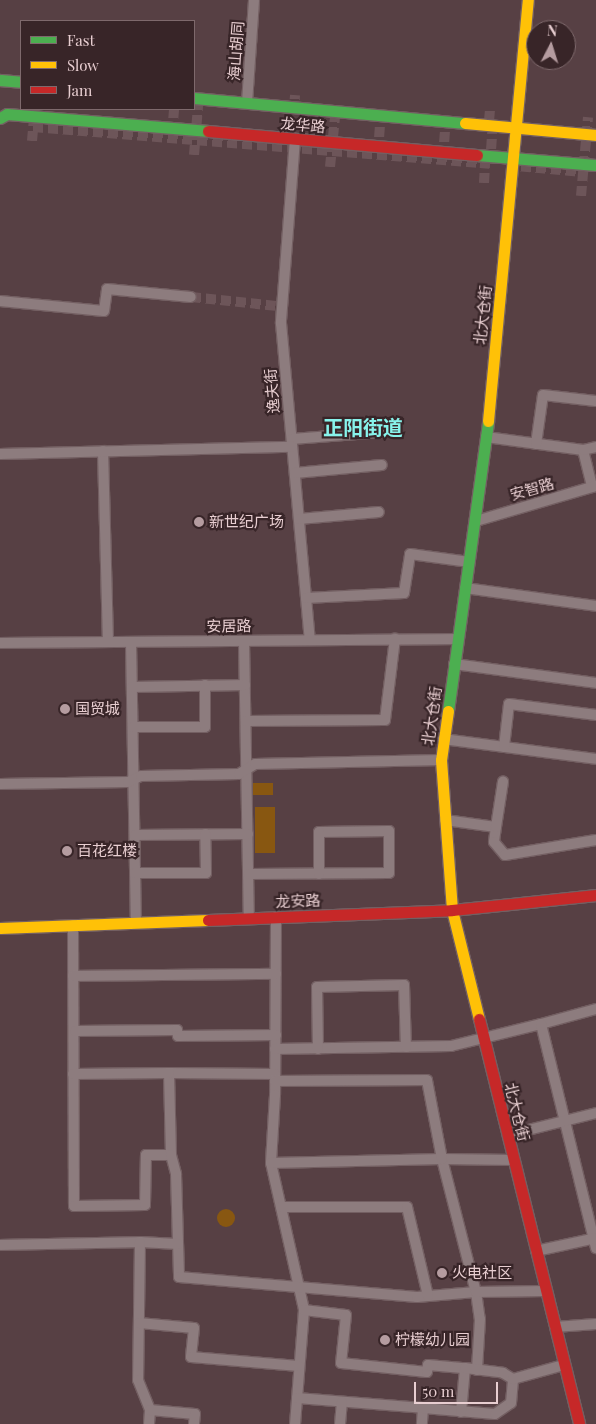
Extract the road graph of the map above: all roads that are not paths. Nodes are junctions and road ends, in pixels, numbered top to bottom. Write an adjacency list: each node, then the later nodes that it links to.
1 (254, 0): 6 (street, 海山胡同)
2 (528, 0): 8 (street, 北大仓街)
3 (0, 80): 4 (street)
4 (20, 82)
5 (195, 98): 6 (street, 龙华路)
6 (247, 103): 8 (street, 龙华路)
7 (3, 116): 10 (street, 龙华路)
8 (516, 127): 9 (street, 龙华路); 11 (street, 北大仓街)
9 (596, 135)
10 (295, 139): 11 (street, 龙华路); 18 (street, 逸夫街)
11 (513, 158): 12 (street, 龙华路); 17 (street, 北大仓街)
12 (596, 165)
13 (191, 297): 14 (street)
14 (0, 301)
15 (596, 402): 19 (street)
16 (383, 432): 18 (street)
17 (486, 438): 19 (street); 29 (street, 北大仓街)
18 (292, 443): 22 (street); 25 (street, 逸夫街)
19 (536, 444): 21 (street)
20 (596, 447): 21 (street)
21 (583, 450): 26 (street)
22 (103, 452): 23 (street); 38 (street)
23 (0, 454)
24 (382, 465): 25 (street)
25 (295, 473): 28 (street, 逸夫街)
26 (594, 486): 29 (street, 安智路)
27 (379, 512): 28 (street)
28 (299, 519): 32 (street, 逸夫街)
29 (476, 521): 30 (street, 北大仓街)
30 (469, 562): 31 (street, 北大仓街); 32 (street)
31 (465, 588): 33 (street); 35 (street, 北大仓街)
32 (306, 598): 36 (street, 逸夫街)
33 (596, 606)
34 (396, 639): 35 (street, 安居路); 36 (street, 安居路); 47 (street)
35 (458, 639): 41 (street, 北大仓街)
36 (310, 640): 37 (street, 安居路)
37 (244, 641): 39 (street, 安居路); 44 (street)
38 (108, 642): 39 (street, 安居路); 40 (street, 安居路)
39 (131, 642): 45 (street)
40 (0, 644)
41 (454, 664): 42 (street); 49 (street, 北大仓街)
42 (596, 683)
43 (205, 685): 44 (street); 45 (street); 48 (street)
44 (245, 685): 47 (street)
45 (132, 686): 48 (street)
46 (596, 715): 50 (street)
47 (246, 721): 53 (street)
48 (133, 727): 54 (street)
49 (443, 739): 50 (street); 52 (street, 北大仓街)
50 (504, 747): 51 (street)
51 (596, 759)
52 (441, 760): 53 (street); 57 (street, 北大仓街)
53 (247, 769): 54 (street); 60 (street)
54 (134, 780): 56 (street); 61 (street)
55 (502, 782): 58 (street)
56 (0, 784)
57 (445, 820): 58 (street); 67 (street, 北大仓街)
58 (496, 828): 62 (street)
59 (205, 834): 60 (street); 61 (street); 63 (street)
60 (248, 834): 64 (street)
61 (135, 835): 63 (street)
62 (596, 840)
63 (135, 873): 70 (street)
64 (249, 874): 65 (street); 69 (street)
65 (319, 874): 65 (street)
66 (596, 895): 67 (street, 龙安路)
67 (452, 910): 68 (street, 龙安路); 79 (street, 北大仓街)
68 (276, 917): 69 (street, 龙安路); 73 (street)
69 (250, 918): 70 (street, 龙安路)
70 (136, 923): 71 (street, 龙安路)
71 (73, 925): 72 (street, 龙安路); 74 (street)
72 (0, 928)
73 (276, 974): 74 (street); 78 (street)
74 (73, 976): 84 (street)
75 (596, 1009): 76 (street)
76 (541, 1024): 79 (street); 87 (street)
77 (75, 1031): 78 (street)
78 (276, 1036): 82 (street)
79 (484, 1039): 80 (street); 88 (street, 北大仓街)
80 (406, 1047): 81 (street); 81 (street)
81 (318, 1048): 82 (street)
82 (276, 1049): 85 (street)
83 (169, 1073): 84 (street); 85 (street); 89 (street)
84 (73, 1074): 89 (street)
85 (275, 1078): 90 (street); 92 (street)
86 (596, 1113): 87 (street)
87 (564, 1121): 88 (street); 94 (street)
88 (508, 1135): 91 (street, 北大仓街)
89 (171, 1155): 96 (street)
90 (442, 1159): 91 (street); 92 (street); 101 (street)
91 (514, 1160): 98 (street, 北大仓街)
92 (271, 1163): 93 (street)
93 (281, 1207): 99 (street); 102 (street)
94 (595, 1241): 98 (street)
95 (140, 1242): 96 (street); 97 (street); 104 (street)
96 (178, 1244): 99 (street)
97 (0, 1245)
98 (536, 1251): 100 (street, 北大仓街)
99 (298, 1288): 102 (street); 103 (street)
100 (546, 1291): 101 (street); 106 (street, 北大仓街)
101 (476, 1292): 102 (street); 110 (street)
102 (428, 1296)
103 (304, 1310): 108 (street); 109 (street)
104 (139, 1323): 108 (street); 115 (street)
105 (596, 1324): 106 (street)
106 (555, 1327): 107 (street, 北大仓街)
107 (564, 1364): 111 (street); 122 (street, 北大仓街)
108 (299, 1366): 112 (street)
109 (465, 1368): 110 (street); 116 (street)
110 (477, 1370): 111 (street)
111 (513, 1379): 116 (street)
112 (297, 1398): 113 (street); 119 (street)
113 (342, 1402): 114 (street); 120 (street)
114 (423, 1408): 116 (street); 121 (street)
115 (150, 1410): 117 (street); 118 (street)
116 (461, 1412)
117 (149, 1424)
118 (194, 1424)
119 (295, 1424)
120 (340, 1424)
121 (422, 1424)
122 (579, 1424)

